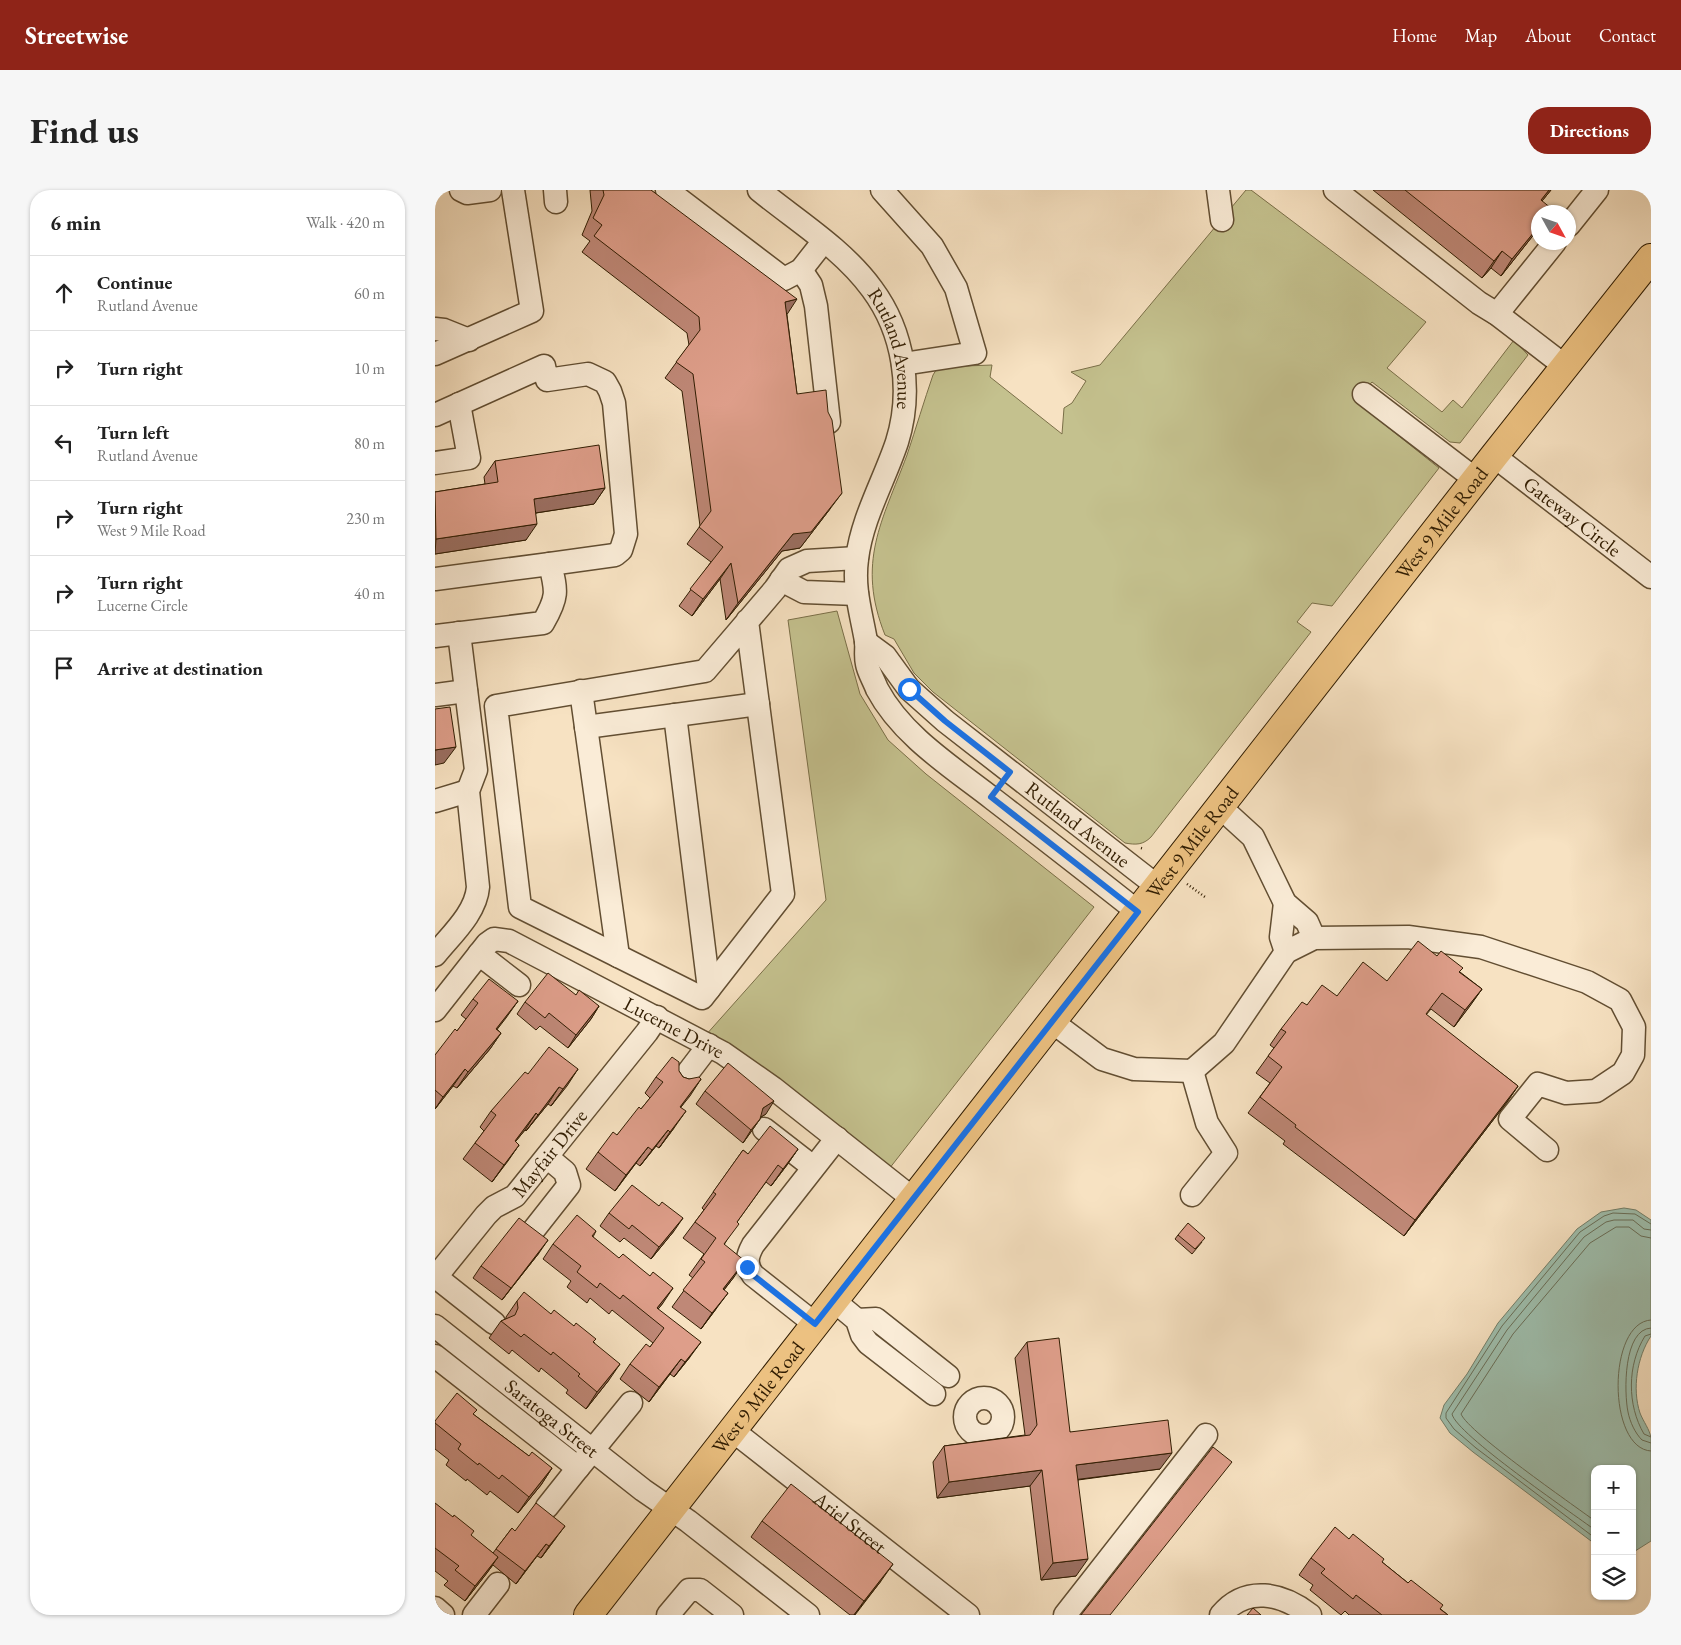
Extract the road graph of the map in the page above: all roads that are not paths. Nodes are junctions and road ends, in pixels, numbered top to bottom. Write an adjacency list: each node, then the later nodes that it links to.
1 (461, 190): 2 (street)
2 (490, 190)
3 (513, 190): 18 (street)
4 (667, 190): 15 (street)
5 (759, 190): 12 (street, Rutland Avenue)
6 (882, 190): 20 (street)
7 (1218, 190): 11 (street)
8 (1335, 190): 16 (street)
9 (1597, 190): 10 (street)
10 (1576, 216)
11 (1222, 220)
12 (823, 242): 15 (street); 20 (street, Rutland Avenue)
13 (1549, 250): 16 (street)
14 (1651, 258): 21 (main road, West 9 Mile Road)
15 (801, 270): 25 (street)
16 (1497, 314): 21 (street)
17 (435, 329): 18 (street)
18 (469, 340): 19 (street)
19 (435, 354)
20 (903, 364): 29 (street, Rutland Avenue)
21 (1566, 366): 26 (main road, West 9 Mile Road)
22 (1364, 394): 28 (street)
23 (459, 404): 24 (street); 27 (street); 30 (street)
24 (435, 416)
25 (830, 426)
26 (1494, 456): 28 (main road, West 9 Mile Road); 31 (street, Gateway Circle)
27 (435, 463)
28 (1475, 479): 51 (main road, West 9 Mile Road)
29 (857, 558): 33 (street); 34 (street, Rutland Avenue)
30 (550, 564): 32 (street); 36 (street)
31 (1651, 577)
32 (435, 579)
33 (781, 580): 34 (street); 35 (street)
34 (857, 594): 38 (street, Rutland Avenue)
35 (747, 620): 40 (street); 42 (street)
36 (459, 633): 37 (street); 39 (street)
37 (435, 636)
38 (867, 642): 45 (street, Rutland Avenue); 46 (street, Rutland Avenue)
39 (466, 691): 41 (street); 48 (street)
40 (581, 691): 44 (street); 59 (street)
41 (435, 695)
42 (758, 704): 43 (street); 61 (street)
43 (675, 715): 44 (street); 61 (street)
44 (586, 727): 59 (street)
45 (956, 730): 46 (street); 47 (street, Rutland Avenue)
46 (936, 754): 49 (street, Rutland Avenue)
47 (1010, 772): 49 (street); 52 (street, Rutland Avenue)
48 (468, 791): 50 (street); 58 (street)
49 (991, 797): 54 (street, Rutland Avenue)
50 (435, 801)
51 (1219, 806): 52 (main road, West 9 Mile Road); 53 (street)
52 (1157, 886): 54 (main road, West 9 Mile Road)
53 (1285, 903): 55 (street); 56 (street)
54 (1138, 912): 64 (main road, West 9 Mile Road)
55 (1314, 938): 56 (street); 70 (street)
56 (1286, 952): 66 (street)
57 (479, 954): 60 (street); 62 (street, Lucerne Drive); 63 (street, Lucerne Drive)
58 (435, 955)
59 (618, 956): 61 (street)
60 (519, 986)
61 (709, 989)
62 (435, 1010)
63 (657, 1018): 65 (street, Lucerne Drive); 71 (street, Mayfair Drive)
64 (1051, 1021): 66 (street); 74 (main road, West 9 Mile Road)
65 (709, 1045): 67 (street); 69 (street, Lucerne Drive)
66 (1192, 1071): 73 (street)
67 (680, 1083)
68 (764, 1129): 72 (street)
69 (837, 1138): 72 (street); 74 (street, Lucerne Drive)
70 (1547, 1150)
71 (547, 1157): 75 (street); 76 (street, Mayfair Drive)
72 (813, 1168): 79 (street)
73 (1192, 1195)
74 (912, 1198): 77 (main road, West 9 Mile Road)
75 (532, 1232)
76 (435, 1278): 78 (street)
77 (833, 1300): 79 (main road, West 9 Mile Road); 86 (street)
78 (494, 1324)
79 (815, 1324): 88 (main road, West 9 Mile Road)
80 (435, 1326): 81 (street, Saratoga Street)
81 (483, 1362): 83 (street); 84 (street, Saratoga Street)
82 (439, 1366): 83 (street)
83 (468, 1381): 87 (street)
84 (525, 1396): 87 (street); 90 (street, Saratoga Street)
85 (631, 1403): 90 (street)
86 (967, 1407)
87 (510, 1415): 91 (street)
88 (732, 1430): 93 (main road, West 9 Mile Road); 102 (street, Ariel Street)
89 (1207, 1436): 103 (street)
90 (593, 1450): 91 (street); 93 (street, Saratoga Street)
91 (578, 1468): 92 (street)
92 (547, 1507)
93 (669, 1510): 99 (main road, West 9 Mile Road); 101 (street)
94 (497, 1584): 98 (street)
95 (435, 1608): 97 (street)
96 (728, 1614): 100 (street)
97 (443, 1615)
98 (474, 1615)
99 (587, 1615)
100 (668, 1615)
101 (808, 1615)
102 (968, 1615)
103 (1065, 1615)
104 (1221, 1615): 105 (street)
105 (1310, 1615)

